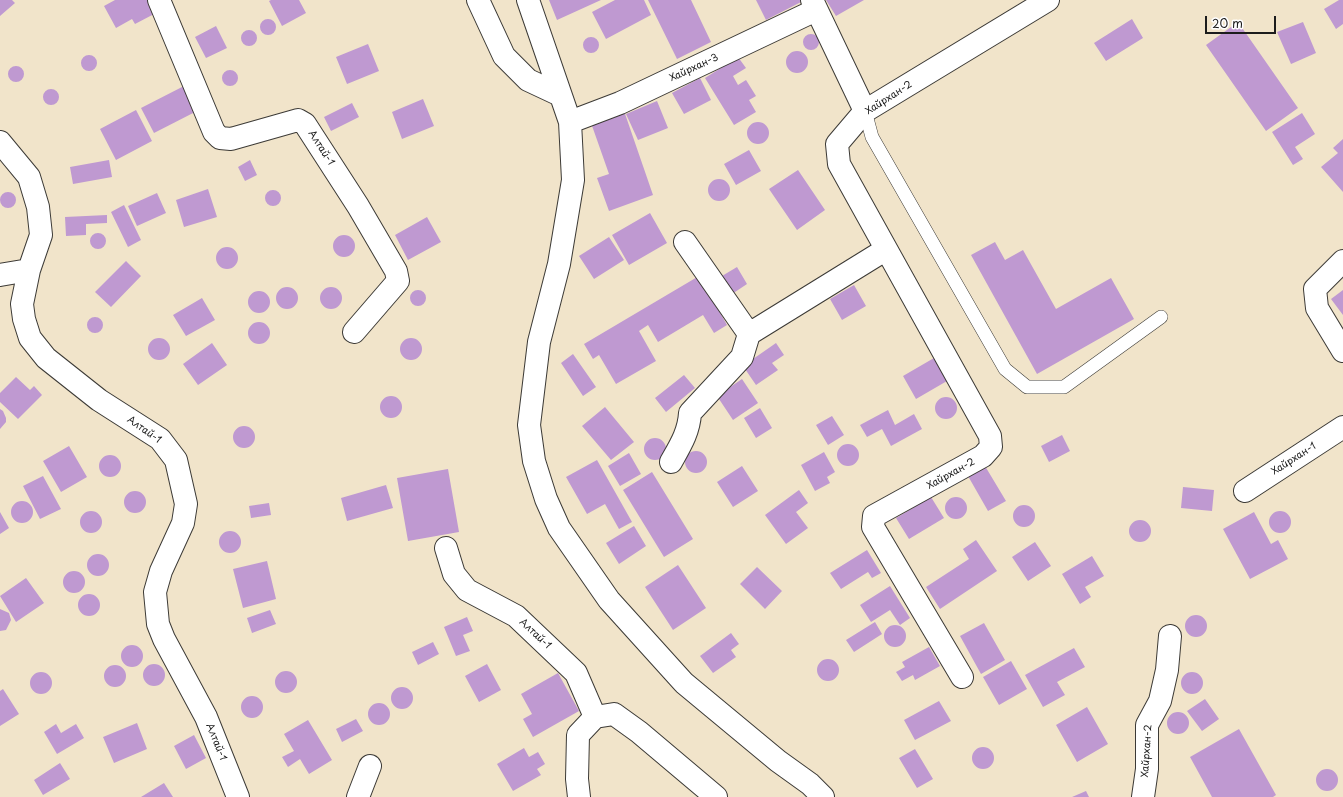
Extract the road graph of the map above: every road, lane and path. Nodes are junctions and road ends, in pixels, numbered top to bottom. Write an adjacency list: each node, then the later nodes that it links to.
1 (159, 0): 16 (street, Алтай-1)
2 (478, 0): 6 (street)
3 (528, 0): 6 (street)
4 (1048, 0): 7 (street, Хайрхан-2)
5 (814, 5): 7 (street, Хайрхан-3); 8 (street, Хайрхан-3)
6 (560, 95): 8 (street)
7 (866, 111): 11 (street, Хайрхан-2); 15 (lane)
8 (570, 122): 31 (street)
9 (0, 142): 13 (street, Алтай-1)
10 (685, 242): 17 (street)
11 (885, 250): 17 (street); 24 (street, Хайрхан-2)
12 (1343, 261): 18 (street)
13 (29, 270): 14 (street); 27 (street, Алтай-1)
14 (0, 275)
15 (1161, 317)
16 (354, 332)
17 (749, 334): 20 (street)
18 (1343, 351)
19 (1343, 428): 21 (street, Хайрхан-1)
20 (671, 462)
21 (1245, 491)
22 (446, 548): 25 (street, Алтай-1)
23 (1170, 636): 32 (street, Хайрхан-2)
24 (962, 677)
25 (595, 718): 29 (street); 30 (street)
26 (370, 766): 28 (street)
27 (238, 797)
28 (358, 797)
29 (579, 797)
30 (716, 797)
31 (823, 797)
32 (1143, 797)

